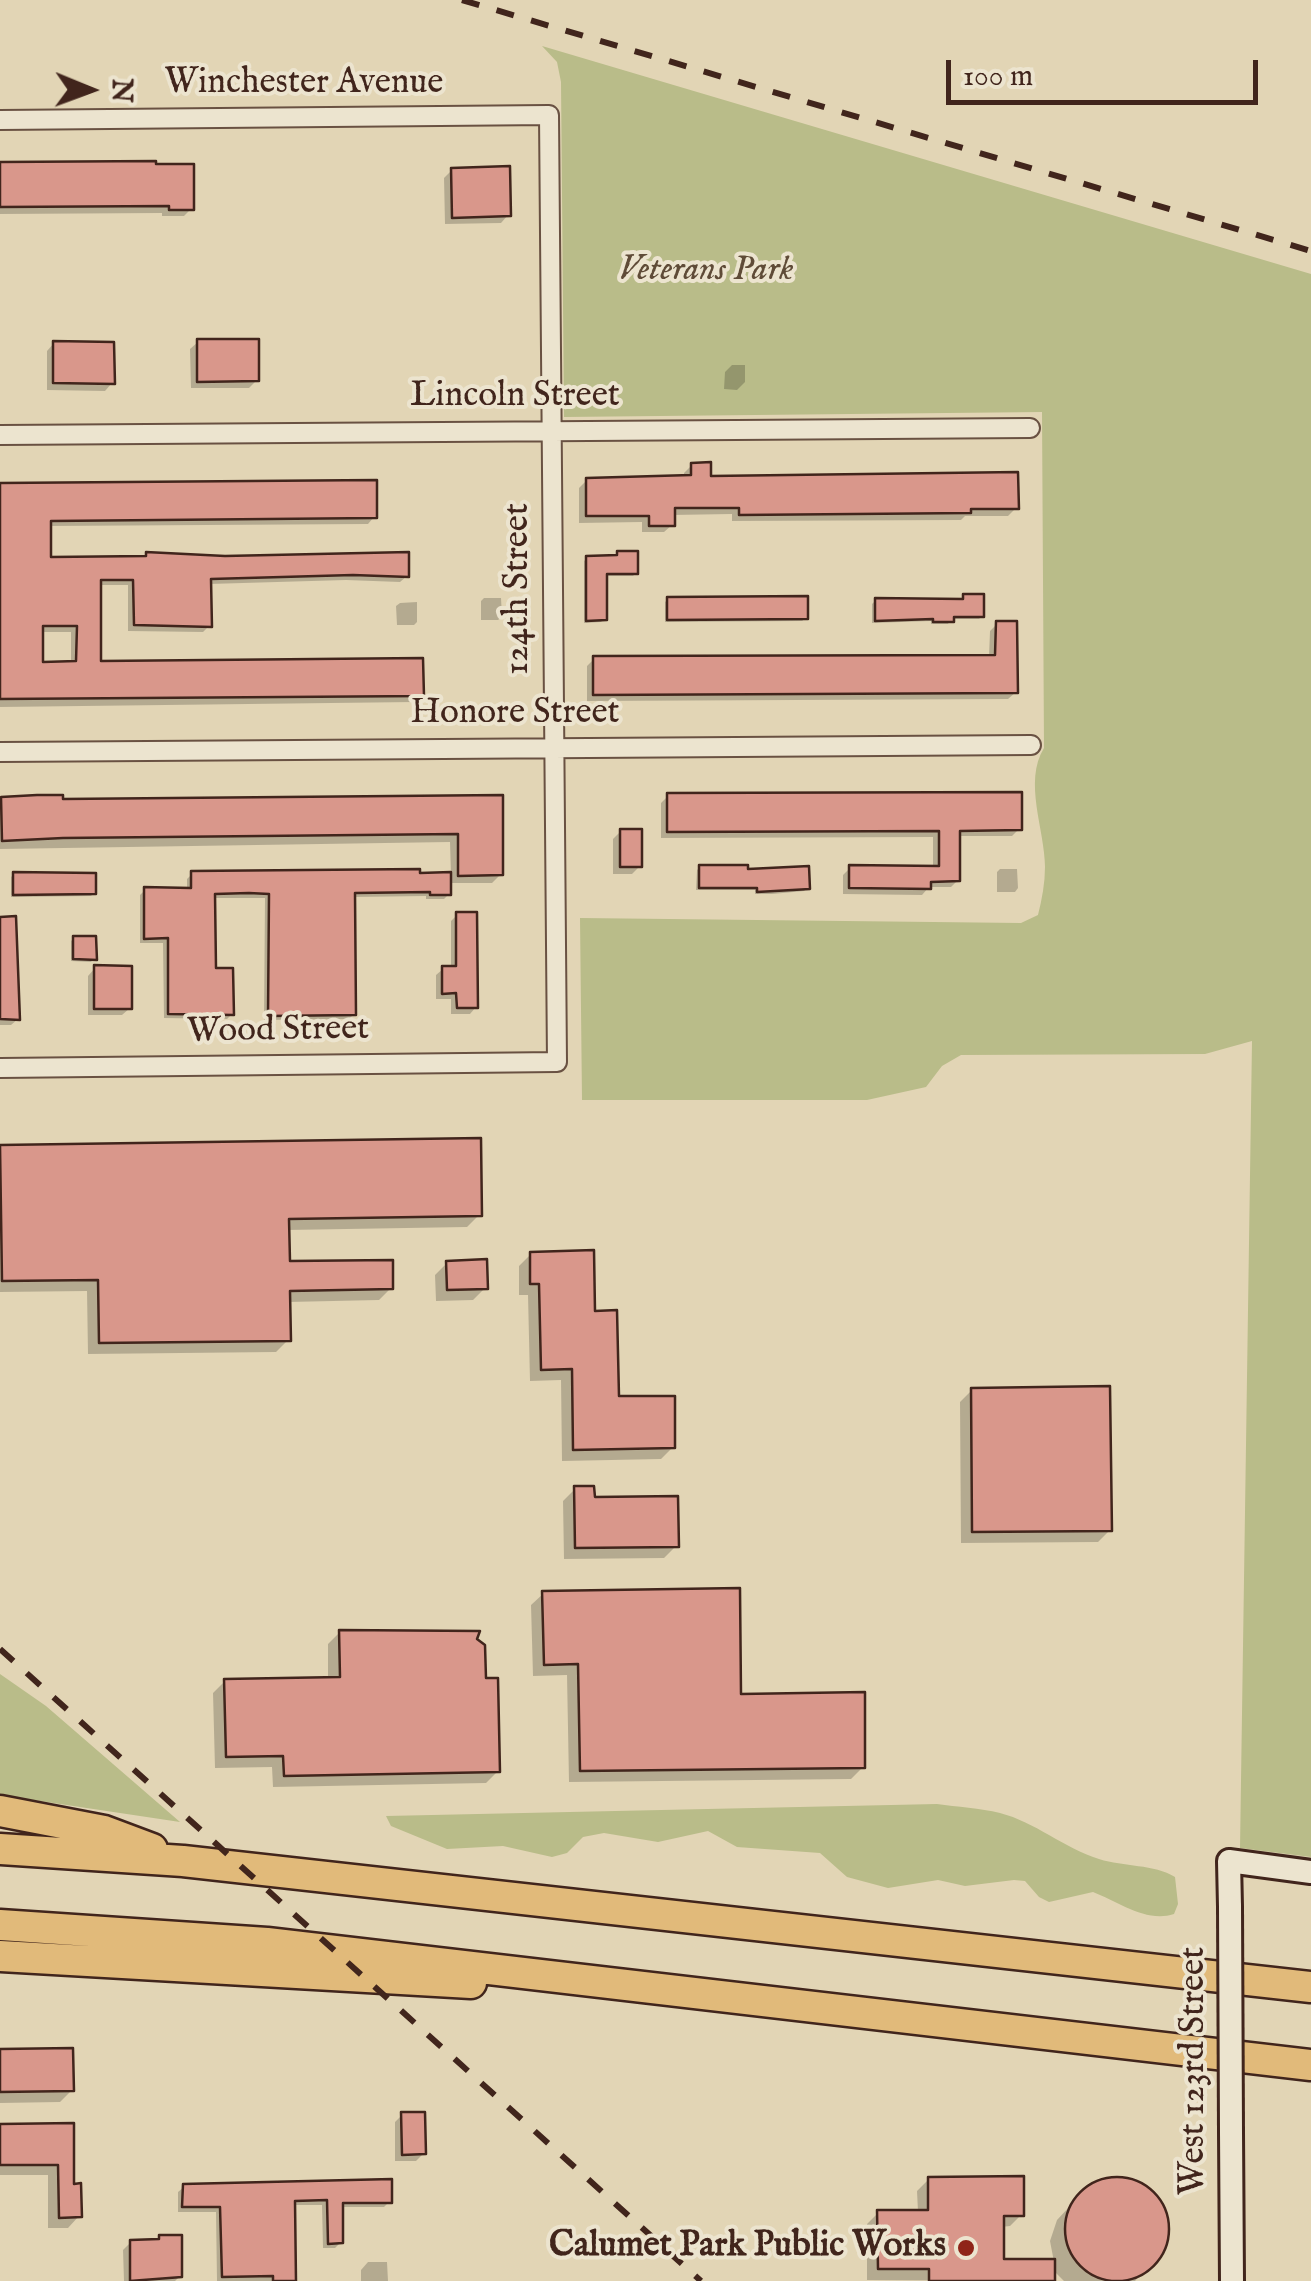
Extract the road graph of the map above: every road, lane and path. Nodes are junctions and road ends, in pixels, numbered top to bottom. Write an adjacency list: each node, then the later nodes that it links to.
1 (549, 115): 2 (street, Winchester Avenue); 4 (street, 124th Street)
2 (0, 120)
3 (1030, 428): 4 (street, Lincoln Street)
4 (552, 430): 5 (street, Lincoln Street); 7 (street, 124th Street)
5 (0, 435)
6 (1031, 745): 7 (street, Honore Street)
7 (554, 748): 8 (street, Honore Street); 9 (street, 124th Street)
8 (0, 752)
9 (557, 1062): 10 (street, Wood Street)
10 (0, 1068)
11 (0, 1810): 13 (highway)
12 (0, 1849): 13 (highway)
13 (182, 1861): 18 (highway)
14 (1311, 1872): 20 (main road, West 123rd Street, bridge)
15 (0, 1925): 17 (highway)
16 (0, 1956): 17 (highway)
17 (658, 1986): 19 (highway)
18 (1311, 1987)
19 (1311, 2064)
20 (1232, 2281)

